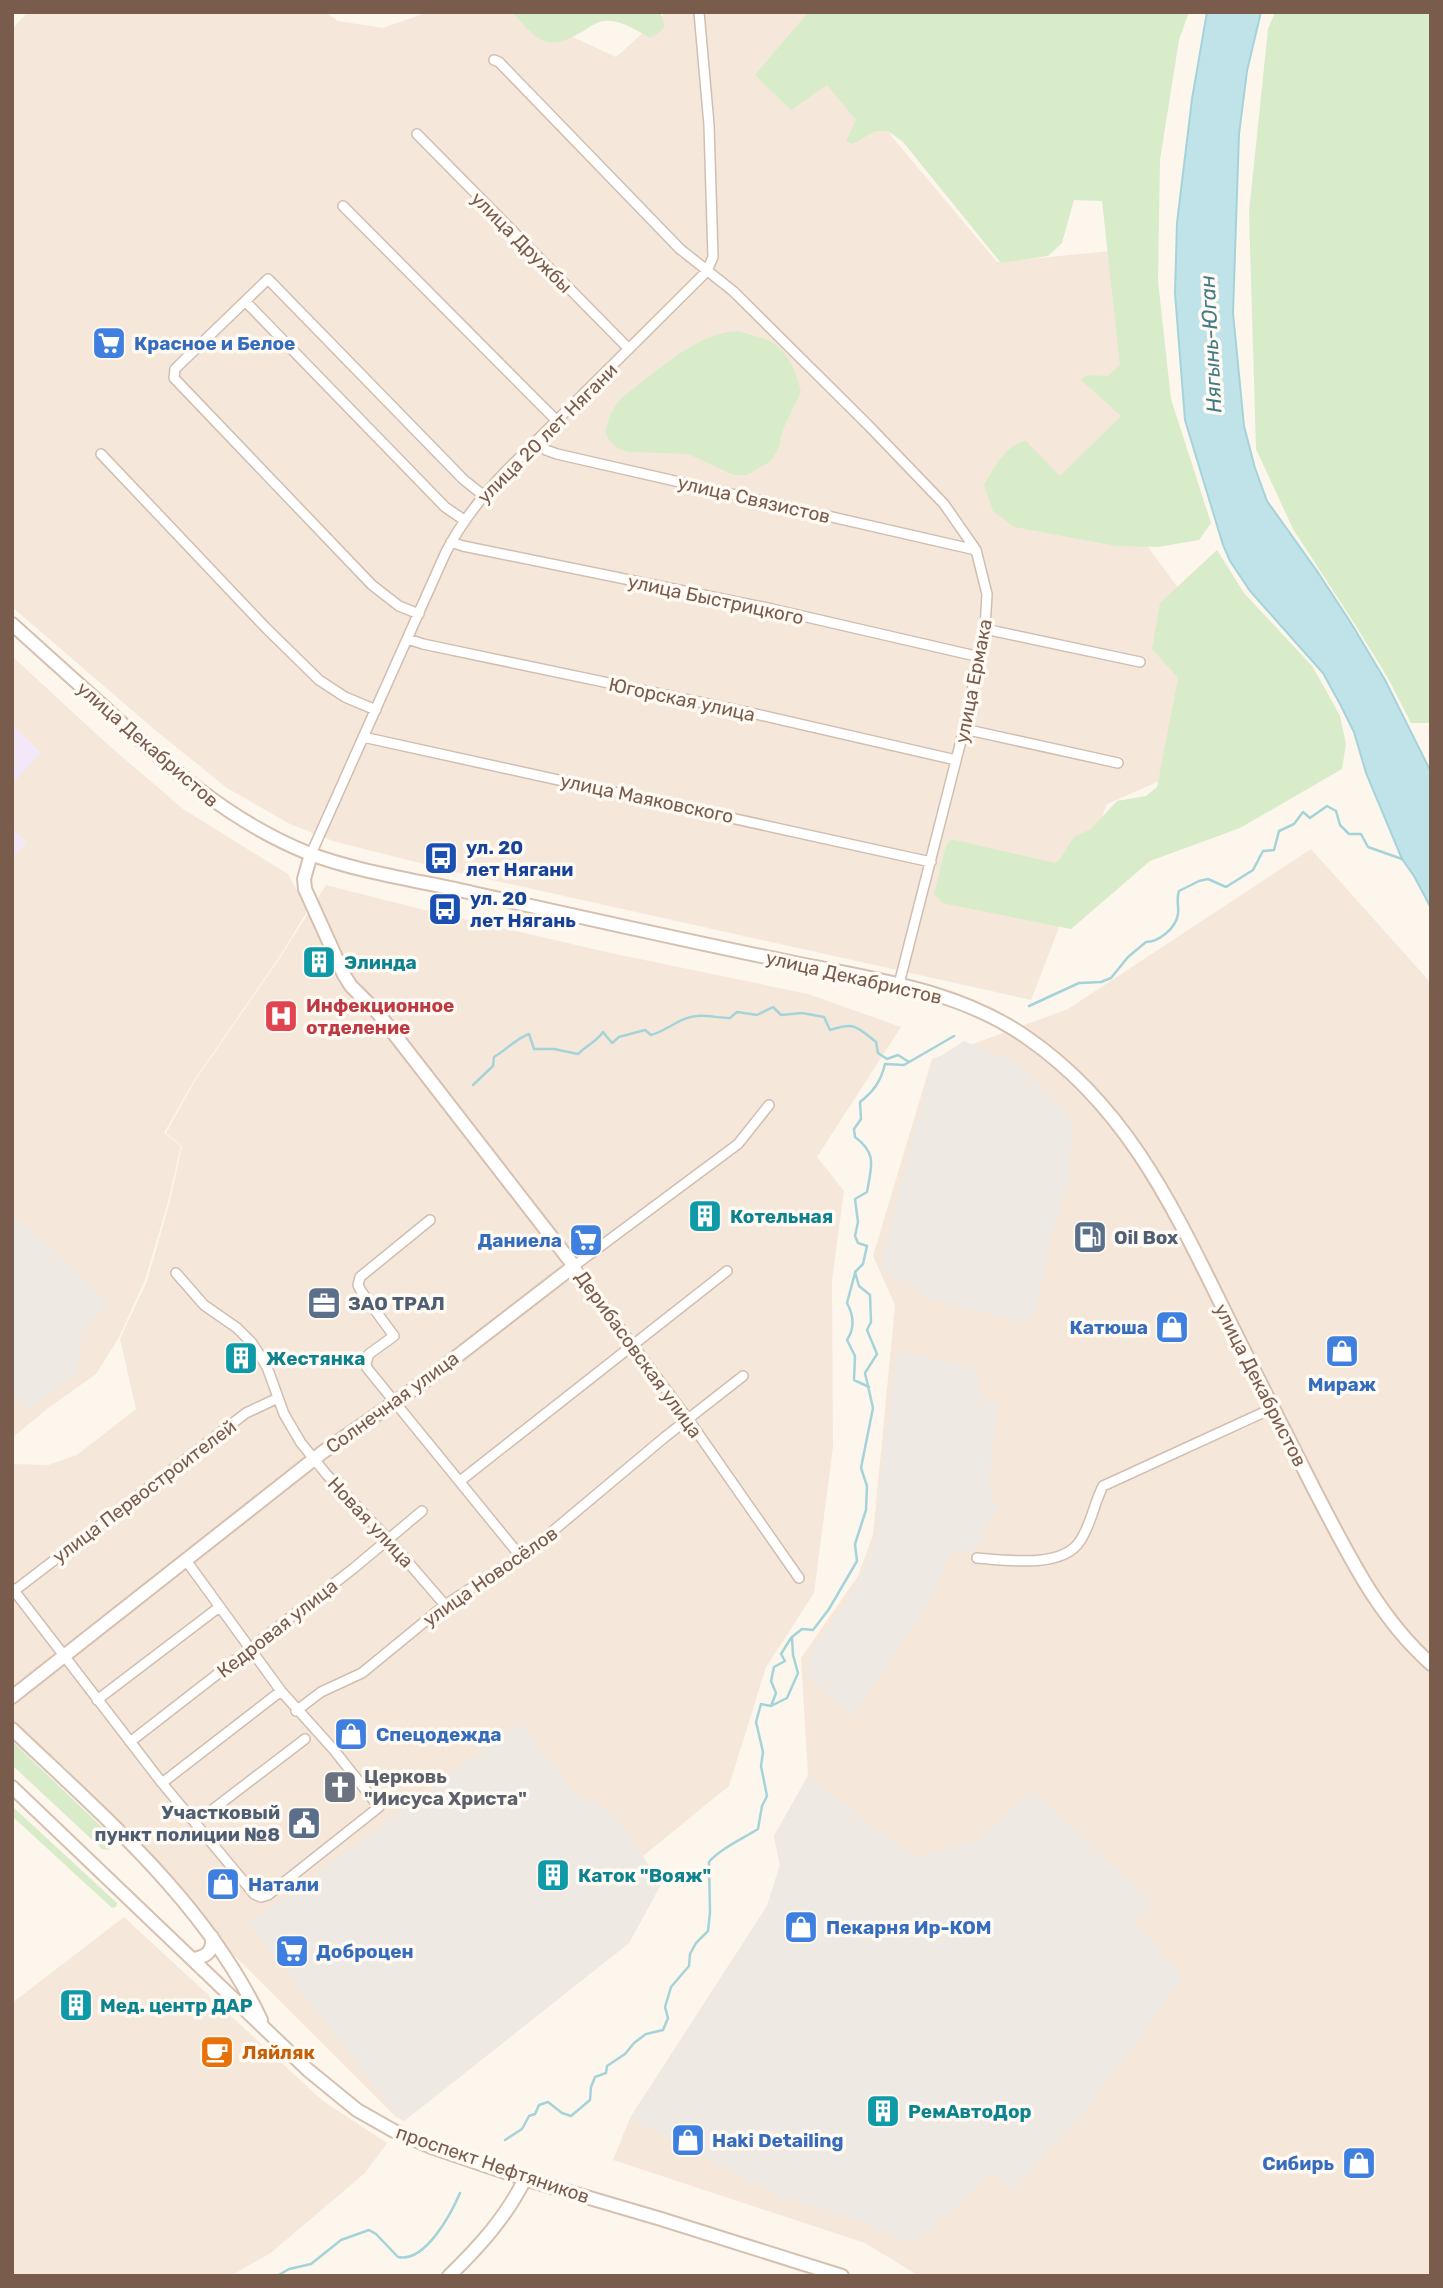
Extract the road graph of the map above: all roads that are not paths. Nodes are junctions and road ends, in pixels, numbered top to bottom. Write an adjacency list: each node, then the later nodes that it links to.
1 (699, 12): 5 (street)
2 (494, 60): 5 (street, улица Ермака)
3 (417, 134): 7 (street, улица Дружбы)
4 (343, 206): 8 (street)
5 (707, 271): 7 (street, улица 20 лет Нягани); 14 (street, улица Ермака)
6 (245, 301): 11 (street); 12 (street); 15 (street)
7 (629, 349): 8 (street, улица 20 лет Нягани)
8 (556, 421): 9 (street, улица 20 лет Нягани)
9 (535, 441): 11 (street, улица 20 лет Нягани); 14 (street, улица Связистов)
10 (101, 454): 21 (street)
11 (483, 495): 12 (street, улица 20 лет Нягани)
12 (464, 520): 13 (street, улица 20 лет Нягани)
13 (452, 541): 15 (street, улица 20 лет Нягани); 19 (street, улица Быстрицкого)
14 (976, 550): 17 (street, улица Ермака)
15 (419, 614): 18 (street, улица 20 лет Нягани)
16 (12, 624): 26 (main road, улица Декабристов)
17 (985, 629): 19 (street, улица Ермака); 20 (street)
18 (408, 639): 21 (street, улица 20 лет Нягани); 24 (street, Югорская улица)
19 (980, 657): 22 (street, улица Ермака)
20 (1140, 662)
21 (376, 710): 23 (street, улица 20 лет Нягани)
22 (964, 729): 24 (street, улица Ермака); 25 (street)
23 (363, 737): 26 (street, улица 20 лет Нягани); 27 (street, улица Маяковского)
24 (956, 760): 27 (street, улица Ермака)
25 (1118, 763)
26 (311, 854): 28 (main road, улица Декабристов); 31 (main road, Дерибасовская улица)
27 (931, 862): 28 (street, улица Ермака)
28 (899, 984): 38 (main road, улица Декабристов)
29 (769, 1105): 31 (street, Солнечная улица)
30 (430, 1220): 37 (street)
31 (574, 1266): 34 (street, Дерибасовская улица); 37 (main road, Солнечная улица)
32 (727, 1271): 34 (street)
33 (176, 1273): 36 (street, Новая улица)
34 (632, 1344): 39 (street, Дерибасовская улица); 41 (street)
35 (743, 1376): 39 (street, улица Новосёлов)
36 (278, 1398): 40 (street, Новая улица); 48 (street, улица Первостроителей)
37 (394, 1401): 40 (main road, Солнечная улица); 41 (street)
38 (1273, 1408): 45 (street); 53 (main road, улица Декабристов)
39 (688, 1419): 44 (street, улица Новосёлов); 47 (street, Дерибасовская улица)
40 (314, 1460): 43 (street, Новая улица); 46 (main road, Солнечная улица)
41 (460, 1481): 44 (street)
42 (422, 1511): 43 (street, Кедровая улица)
43 (388, 1539): 49 (street, Новая улица); 51 (street, Кедровая улица)
44 (521, 1557): 49 (street, улица Новосёлов)
45 (977, 1558)
46 (185, 1559): 50 (street); 52 (main road, Солнечная улица)
47 (799, 1578)
48 (13, 1590): 52 (street)
49 (445, 1605): 57 (street, улица Новосёлов)
50 (218, 1608): 51 (street); 56 (street)
51 (248, 1649): 54 (street); 60 (street, Кедровая улица)
52 (63, 1655): 55 (main road, Солнечная улица); 56 (street)
53 (1431, 1664)
54 (281, 1692): 57 (street); 61 (street)
55 (12, 1697)
56 (97, 1700): 60 (street)
57 (296, 1711): 61 (street)
58 (12, 1729): 64 (main road)
59 (305, 1739): 63 (street)
60 (130, 1742): 61 (street)
61 (162, 1783)
62 (12, 1787): 65 (main road, проспект Нефтяников)
63 (212, 1810)
64 (212, 1937): 65 (main road); 66 (main road)
65 (194, 1959): 66 (main road, проспект Нефтяников)
66 (264, 2026): 67 (main road, проспект Нефтяников)
67 (525, 2179): 68 (main road); 69 (main road, проспект Нефтяников)
68 (449, 2276)
69 (842, 2276)

